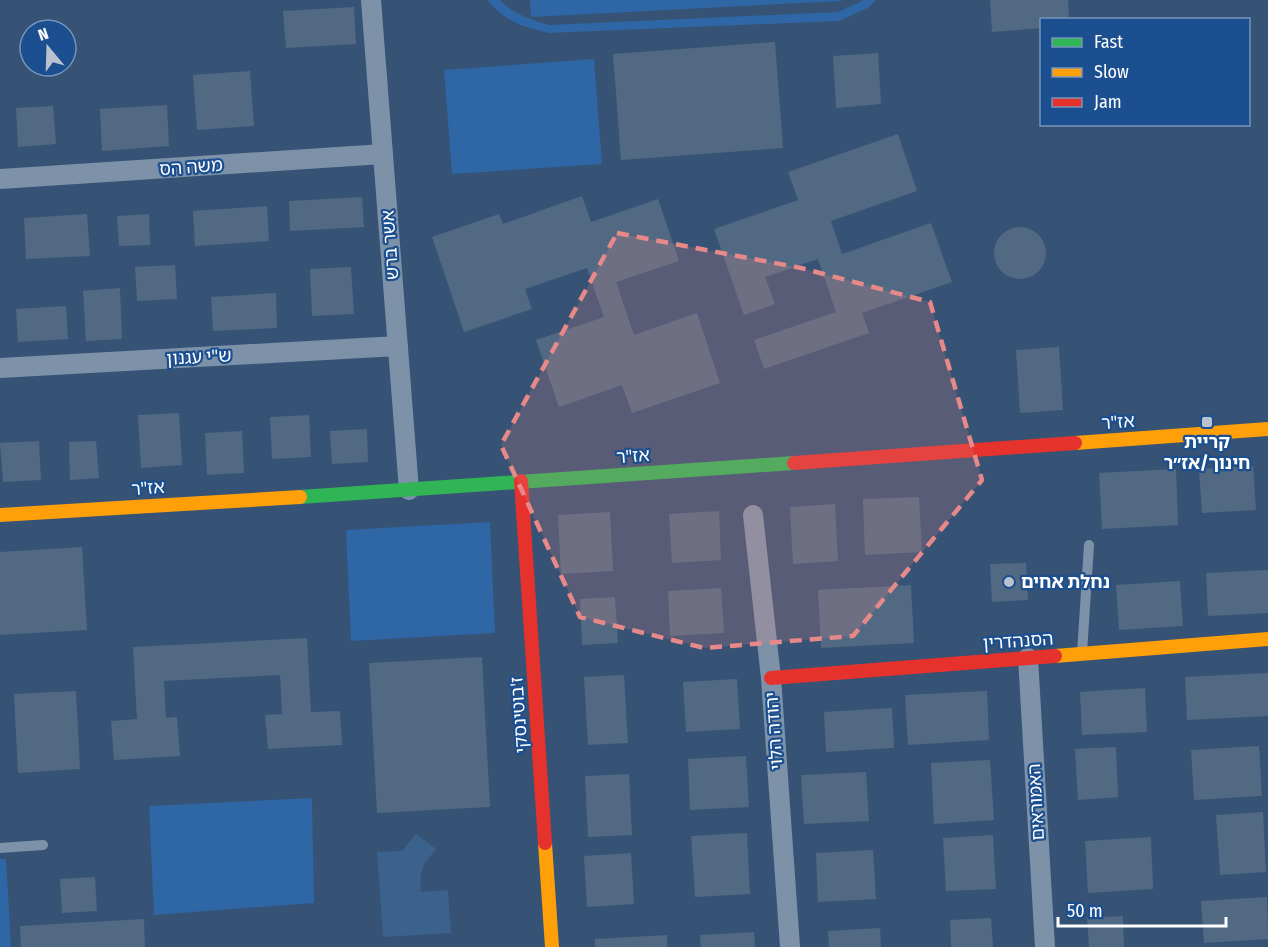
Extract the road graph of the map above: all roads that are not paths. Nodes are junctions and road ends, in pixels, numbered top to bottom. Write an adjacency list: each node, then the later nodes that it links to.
1 (371, 0): 2 (street, אשר ברש)
2 (383, 154): 3 (street, משה הס); 4 (street, אשר ברש)
3 (0, 179)
4 (398, 346): 5 (street, ש"י עגנון); 8 (street, אשר ברש)
5 (0, 368)
6 (1268, 429): 7 (street, אז"ר)
7 (521, 482): 8 (street, אז"ר); 18 (street, ז'בוטינסקי)
8 (409, 489): 9 (street, אז"ר)
9 (0, 515)
10 (753, 515): 15 (street, יהודה הלוי)
11 (1089, 545): 13 (lane)
12 (1268, 639): 13 (street, הסנהדרין)
13 (1082, 654): 14 (street, הסנהדרין)
14 (1028, 658): 15 (street, הסנהדרין); 20 (street, האמוראים)
15 (771, 678): 19 (street, יהודה הלוי)
16 (43, 845): 17 (lane)
17 (0, 848)
18 (552, 947)
19 (790, 947)
20 (1045, 947)

